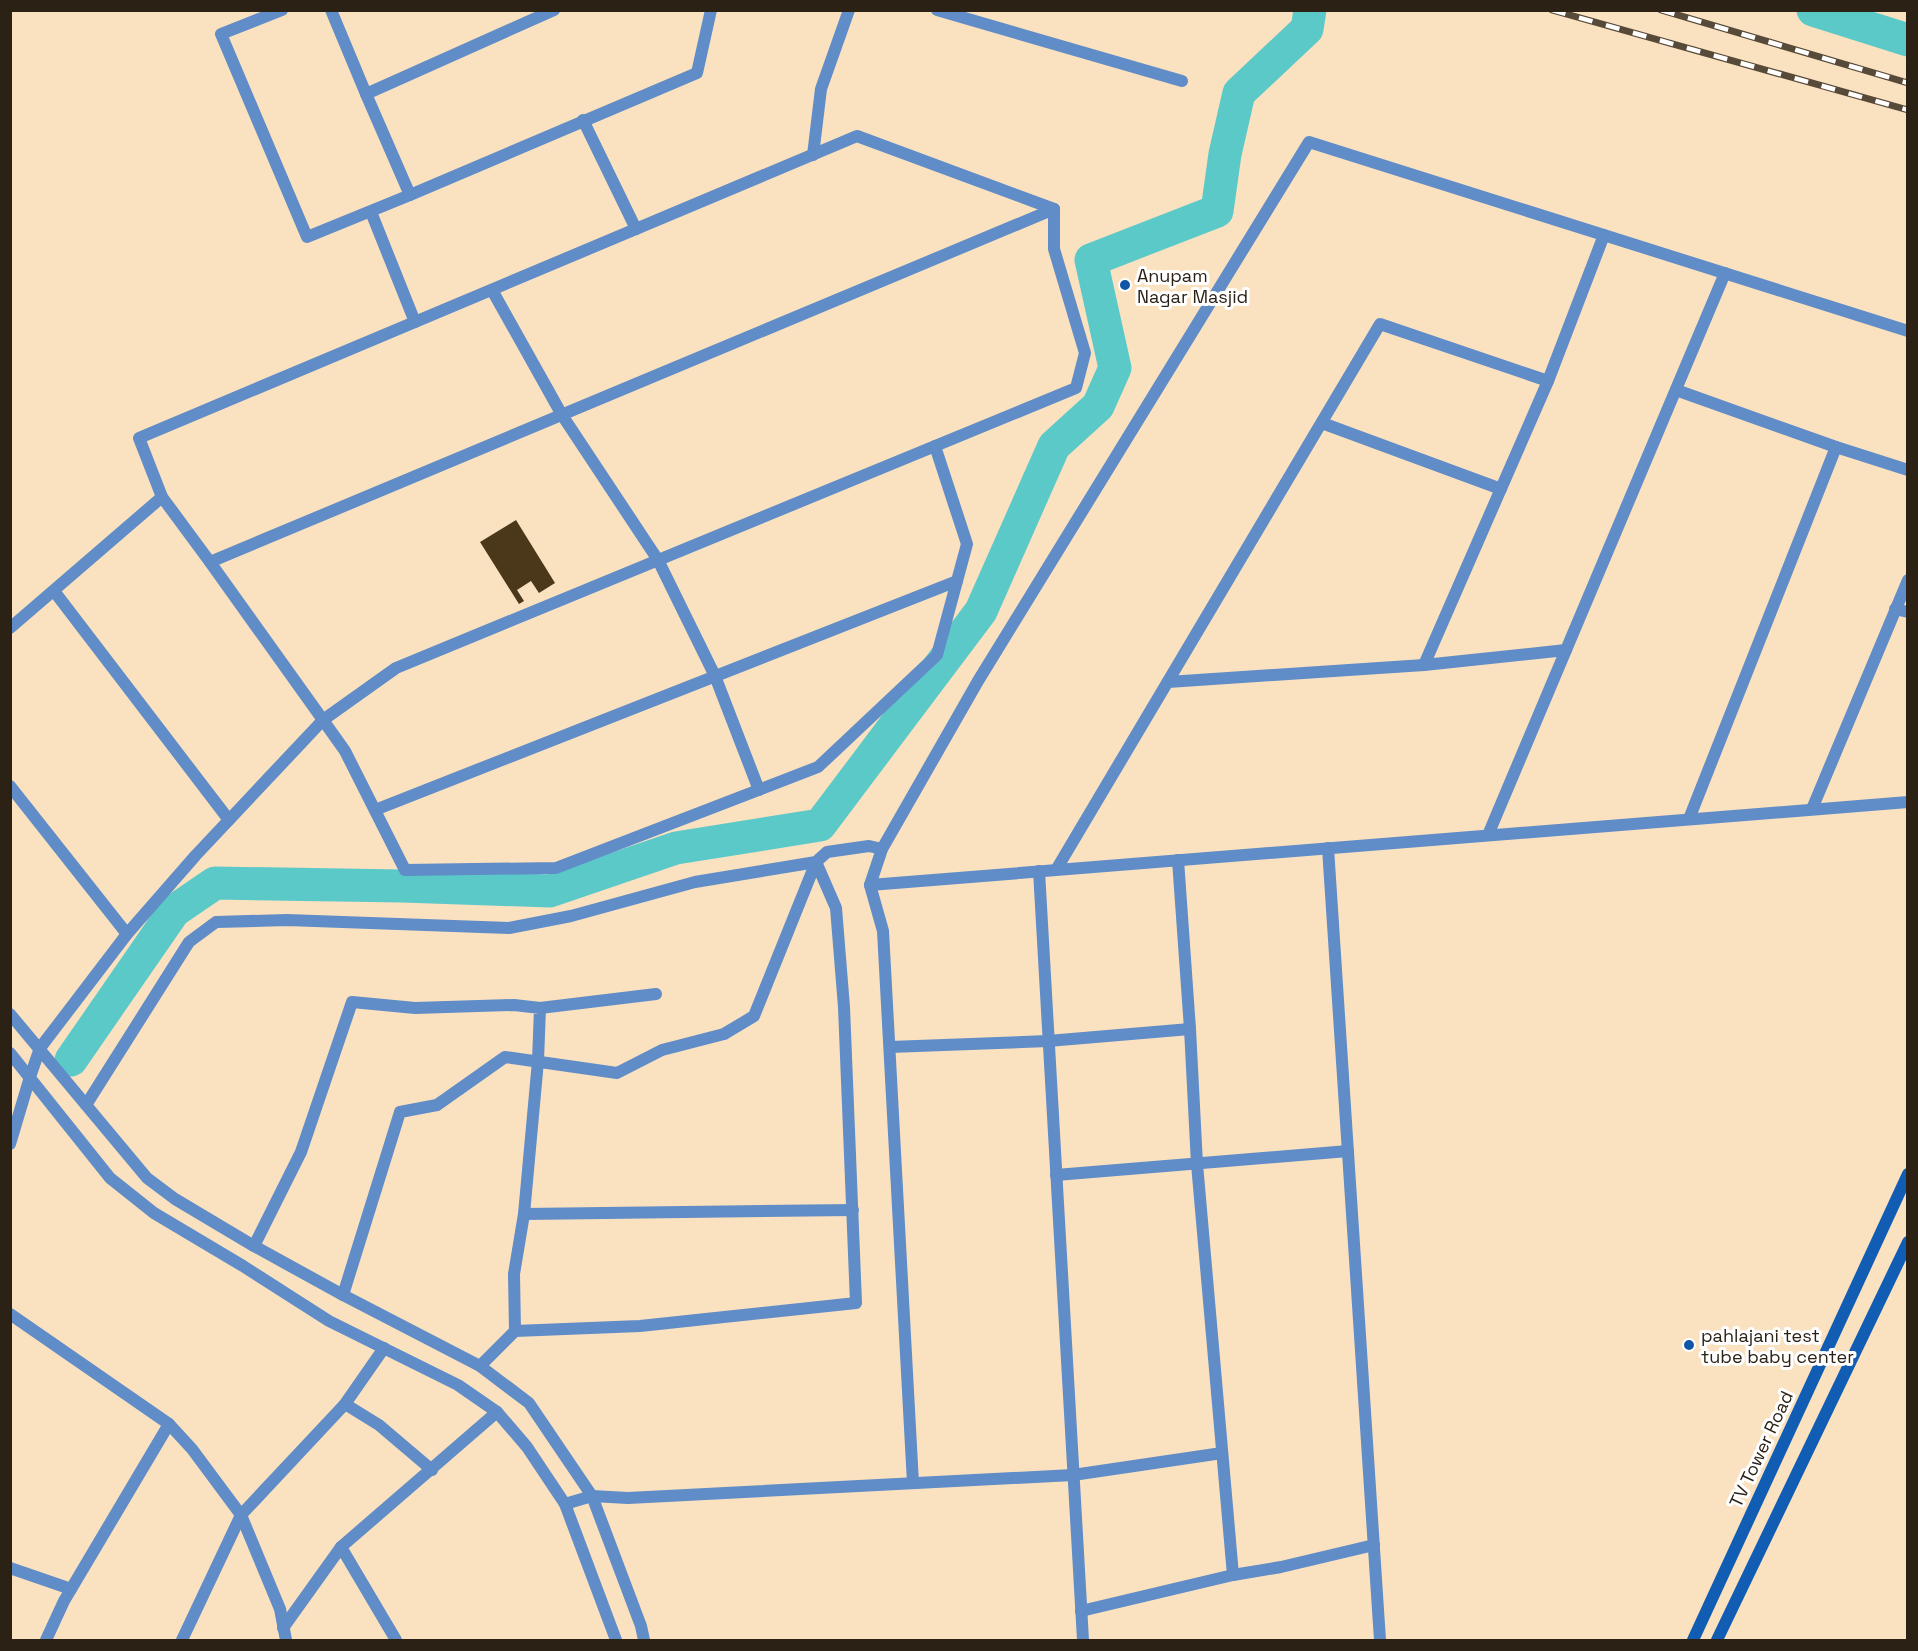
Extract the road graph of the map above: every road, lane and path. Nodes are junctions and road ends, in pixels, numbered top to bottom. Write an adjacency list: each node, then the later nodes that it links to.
1 (282, 10): 13 (street)
2 (331, 10): 8 (street)
3 (554, 10): 8 (street)
4 (711, 10): 9 (street)
5 (849, 10): 10 (street)
6 (937, 10): 7 (street)
7 (1182, 81)
8 (366, 94): 11 (street)
9 (583, 120): 11 (street); 14 (street)
10 (813, 155): 12 (street); 14 (street)
11 (410, 195): 13 (street)
12 (1054, 209): 22 (street); 24 (street)
13 (371, 212): 18 (street)
14 (636, 229): 17 (street)
15 (1604, 235): 16 (street); 20 (street); 50 (street)
16 (1725, 273): 19 (street); 21 (street)
17 (492, 290): 18 (street); 22 (street)
18 (415, 322): 28 (street)
19 (1908, 331)
20 (1548, 381): 23 (street); 27 (street)
21 (1676, 390): 25 (street); 36 (street)
22 (562, 415): 29 (street); 30 (street)
23 (1322, 423): 27 (street); 39 (street)
24 (935, 446): 29 (street); 32 (street)
25 (1836, 447): 26 (street); 46 (street)
26 (1908, 470)
27 (1501, 489): 37 (street)
28 (162, 497): 30 (street); 33 (street)
29 (658, 560): 38 (street); 40 (street)
30 (210, 562): 40 (street)
31 (1908, 580): 34 (street)
32 (957, 581): 38 (street); 42 (street)
33 (54, 591): 35 (street); 47 (street)
34 (1901, 610): 44 (street)
35 (10, 628)
36 (1566, 650): 37 (street); 48 (street)
37 (1424, 664): 39 (street)
38 (715, 676): 42 (street); 45 (street)
39 (1168, 682): 53 (street)
40 (323, 720): 45 (street); 47 (street)
41 (10, 786): 56 (street)
42 (759, 790): 45 (street)
43 (1908, 802): 44 (street)
44 (1812, 809): 46 (street)
45 (375, 810)
46 (1689, 819): 48 (street)
47 (229, 820): 56 (street)
48 (1488, 835): 49 (street)
49 (1328, 848): 51 (street); 70 (street)
50 (882, 849): 52 (street); 55 (street)
51 (1178, 860): 53 (street); 60 (street)
52 (816, 862): 65 (street); 67 (street); 74 (street)
53 (1056, 870): 54 (street)
54 (1038, 871): 55 (street); 61 (street)
55 (870, 885): 62 (street)
56 (127, 934): 63 (street)
57 (656, 994): 58 (street)
58 (540, 1008): 65 (street); 77 (street)
59 (10, 1014): 63 (street)
60 (1190, 1029): 61 (street); 71 (street)
61 (1048, 1041): 62 (street); 73 (street)
62 (890, 1047): 89 (street)
63 (40, 1048): 66 (street); 67 (street)
64 (10, 1053): 66 (street)
65 (538, 1061): 75 (street); 78 (street)
66 (30, 1077): 68 (street); 81 (street)
67 (86, 1105): 77 (street)
68 (13, 1125): 69 (street)
69 (10, 1144)
70 (1348, 1151): 71 (street); 93 (street)
71 (1197, 1164): 73 (street); 86 (street)
72 (1908, 1174): 108 (main road, TV Tower Road)
73 (1056, 1175): 88 (street)
74 (853, 1210): 75 (street); 80 (street)
75 (524, 1214): 80 (street)
76 (1908, 1242): 109 (main road)
77 (254, 1246): 78 (street)
78 (343, 1295): 82 (street)
79 (10, 1314): 85 (street)
80 (515, 1330): 82 (street)
81 (384, 1348): 83 (street); 84 (street)
82 (480, 1366): 90 (street)
83 (345, 1404): 87 (street); 92 (street)
84 (497, 1412): 87 (street); 91 (street)
85 (169, 1424): 92 (street); 97 (street)
86 (1222, 1453): 88 (street); 96 (street)
87 (432, 1470): 94 (street)
88 (1073, 1475): 89 (street); 98 (street)
89 (913, 1483): 90 (street)
90 (592, 1496): 91 (street); 105 (street)
91 (565, 1504): 104 (street)
92 (241, 1515): 99 (street); 101 (street)
93 (1374, 1545): 96 (street); 107 (street)
94 (341, 1548): 99 (street); 103 (street)
95 (10, 1568): 97 (street)
96 (1233, 1575): 98 (street)
97 (71, 1589): 100 (street)
98 (1081, 1611): 106 (street)
99 (283, 1628): 102 (street)
100 (46, 1641)
101 (182, 1641)
102 (286, 1641)
103 (396, 1641)
104 (616, 1641)
105 (644, 1641)
106 (1083, 1641)
107 (1380, 1641)
108 (1693, 1641)
109 (1717, 1641)

